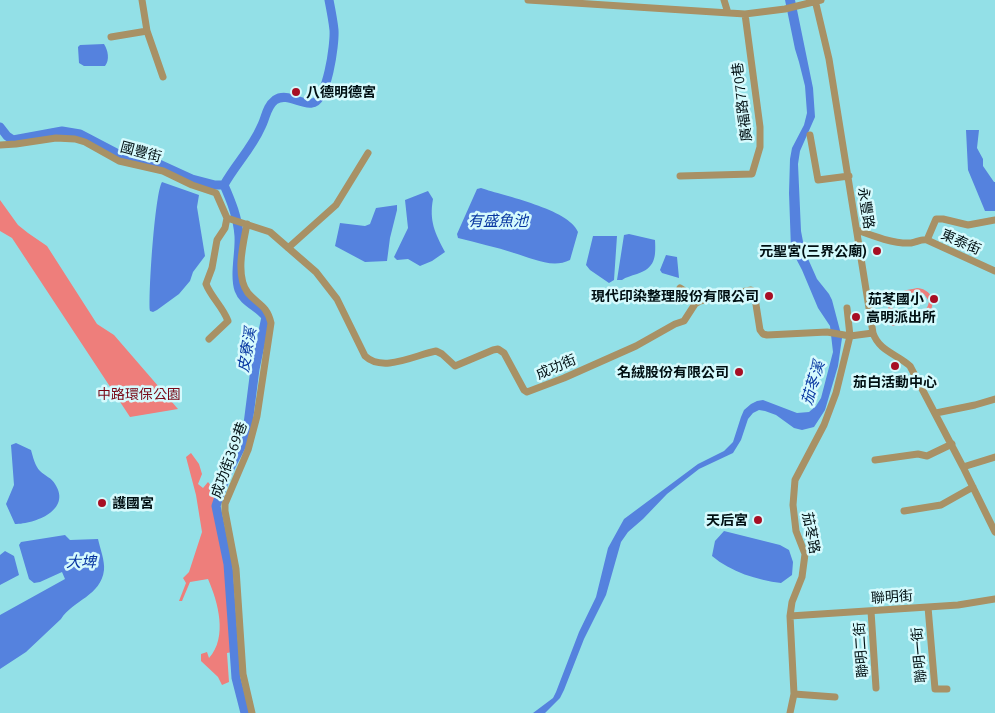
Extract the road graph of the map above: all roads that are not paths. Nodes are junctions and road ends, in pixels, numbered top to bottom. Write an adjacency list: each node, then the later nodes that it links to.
1 (142, 0): 7 (street)
2 (528, 0): 5 (street)
3 (724, 0): 5 (street)
4 (817, 1): 6 (street); 14 (street, 永豐路)
5 (728, 13): 6 (street)
6 (745, 14): 13 (street, 廣福路770巷)
7 (147, 32): 8 (street); 9 (street)
8 (111, 37)
9 (163, 77)
10 (810, 135): 14 (street)
11 (0, 144): 15 (street, 國豐街)
12 (368, 153): 20 (street)
13 (680, 176)
14 (848, 176): 18 (street, 永豐路)
15 (228, 219): 17 (street, 成功街); 27 (street)
16 (995, 220): 19 (street)
17 (247, 224): 20 (street, 成功街); 45 (street, 成功街369巷)
18 (858, 230): 19 (street, 東泰街); 25 (street, 永豐路)
19 (927, 240): 21 (street, 東泰街)
20 (288, 248): 23 (street, 成功街)
21 (995, 271)
22 (680, 288): 23 (street)
23 (700, 301): 26 (street)
24 (847, 308): 26 (street, 茄苳路)
25 (873, 333): 26 (street); 29 (street)
26 (850, 336): 40 (street, 茄苳路)
27 (209, 339)
28 (995, 399): 29 (street)
29 (936, 413): 30 (street)
30 (952, 444): 32 (street); 33 (street)
31 (995, 457): 33 (street)
32 (874, 460)
33 (963, 466): 34 (street)
34 (973, 487): 35 (street); 36 (street)
35 (904, 511)
36 (995, 532)
37 (995, 599): 38 (street, 聯明街)
38 (928, 607): 39 (street, 聯明街); 42 (street, 聯明一街)
39 (871, 611): 40 (street, 聯明街); 41 (street, 聯明二街)
40 (790, 616): 43 (street, 茄苳路)
41 (876, 688)
42 (947, 689)
43 (794, 694): 44 (street); 46 (street, 茄苳路)
44 (835, 697)
45 (252, 713)
46 (790, 713)

